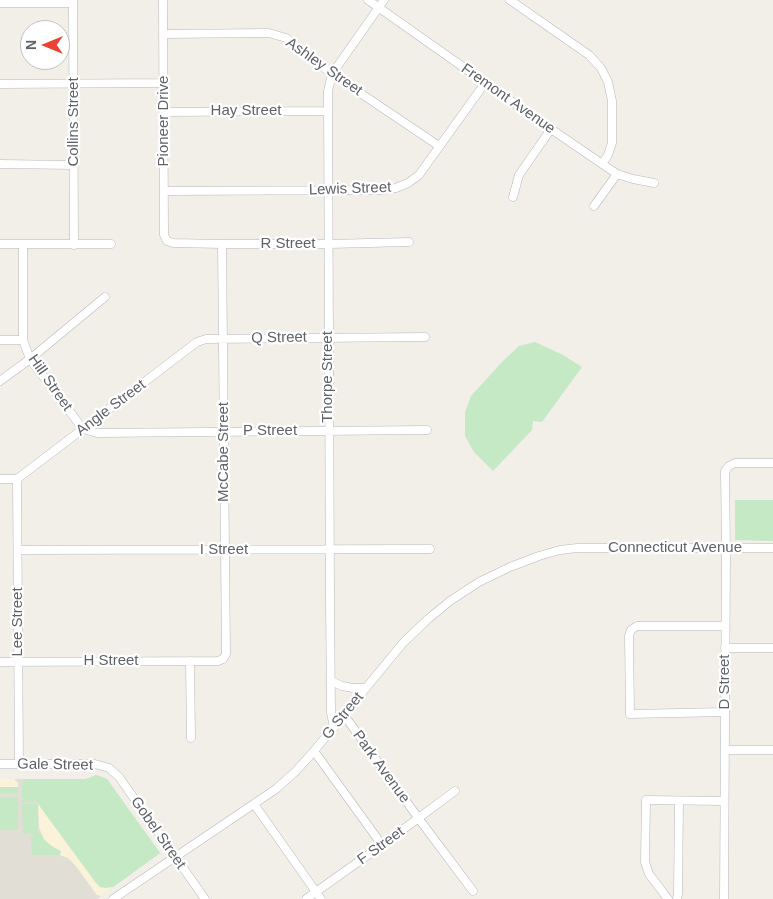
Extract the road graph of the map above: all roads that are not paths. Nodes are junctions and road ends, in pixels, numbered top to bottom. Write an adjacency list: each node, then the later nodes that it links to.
1 (163, 0): 8 (street, Pioneer Drive)
2 (368, 0): 7 (street, Fremont Avenue)
3 (384, 0): 7 (street)
4 (510, 0): 19 (street)
5 (73, 1): 6 (street); 13 (street, Collins Street)
6 (0, 2)
7 (379, 8): 9 (street); 10 (street, Fremont Avenue)
8 (164, 34): 9 (street, Ashley Street); 11 (street, Pioneer Drive)
9 (332, 74): 14 (street, Thorpe Street); 17 (street, Ashley Street)
10 (485, 82): 16 (street, Fremont Avenue); 17 (street, Lewis Street)
11 (164, 83): 13 (street); 15 (street, Pioneer Drive)
12 (0, 84): 13 (street)
13 (74, 84): 20 (street, Collins Street)
14 (328, 111): 15 (street, Hay Street); 23 (street, Thorpe Street)
15 (164, 112): 24 (street, Pioneer Drive)
16 (551, 130): 19 (street, Fremont Avenue); 25 (street)
17 (440, 146): 23 (street, Lewis Street)
18 (0, 164): 20 (street)
19 (602, 164): 21 (street, Fremont Avenue)
20 (74, 165): 34 (street, Collins Street)
21 (617, 174): 22 (street, Fremont Avenue); 26 (street)
22 (654, 183)
23 (328, 190): 24 (street, Lewis Street); 33 (street, Thorpe Street)
24 (164, 192): 27 (street, Pioneer Drive)
25 (513, 197)
26 (594, 206)
27 (167, 241): 32 (street, R Street)
28 (410, 242): 33 (street, R Street)
29 (0, 244): 30 (street)
30 (23, 244): 34 (street); 40 (street, Hill Street)
31 (110, 244): 34 (street)
32 (222, 244): 33 (street, R Street); 38 (street, McCabe Street)
33 (329, 244): 36 (street, Thorpe Street)
34 (74, 245)
35 (105, 297): 41 (street)
36 (328, 337): 37 (street, Q Street); 38 (street, Q Street); 45 (street, Thorpe Street)
37 (425, 337)
38 (223, 338): 43 (street, Angle Street); 46 (street, McCabe Street)
39 (0, 340): 40 (street)
40 (23, 340): 41 (street, Hill Street)
41 (30, 358): 42 (street); 43 (street, Hill Street)
42 (0, 381)
43 (83, 429): 46 (street, P Street); 49 (street, Angle Street)
44 (428, 430): 45 (street, P Street)
45 (329, 431): 46 (street, P Street); 53 (street, Thorpe Street)
46 (224, 432): 56 (street, McCabe Street)
47 (773, 463): 51 (street, D Street)
48 (0, 479): 49 (street)
49 (17, 479): 55 (street, Lee Street)
50 (578, 548): 51 (street, Connecticut Avenue); 65 (street, G Street)
51 (726, 548): 52 (street, Connecticut Avenue); 57 (street, D Street)
52 (773, 548)
53 (330, 549): 54 (street, I Street); 56 (street, I Street); 64 (street, Thorpe Street)
54 (430, 549)
55 (18, 550): 56 (street, I Street); 63 (street, Lee Street)
56 (225, 550): 60 (street, McCabe Street)
57 (725, 626): 58 (street, D Street); 66 (street)
58 (725, 648): 59 (street); 66 (street, D Street)
59 (773, 648)
60 (223, 659): 61 (street, H Street)
61 (190, 661): 63 (street, H Street); 69 (street)
62 (0, 662): 63 (street, H Street)
63 (18, 662): 74 (street, Lee Street)
64 (331, 681): 65 (street); 68 (street, Thorpe Street)
65 (366, 688): 67 (street, G Street)
66 (725, 712): 70 (street, D Street)
67 (344, 715): 68 (street, G Street); 80 (street, Park Avenue)
68 (334, 727): 72 (street, G Street)
69 (191, 738)
70 (725, 750): 71 (street); 78 (street, D Street)
71 (773, 750)
72 (314, 751): 79 (street, G Street); 81 (street)
73 (0, 764): 74 (street, Gale Street)
74 (19, 764): 75 (street, Gale Street)
75 (109, 768): 82 (street, Gobel Street)
76 (455, 791): 80 (street, F Street)
77 (679, 801): 78 (street); 88 (street); 89 (street)
78 (724, 801): 90 (street, D Street)
79 (254, 804): 82 (street, G Street); 84 (street)
80 (419, 818): 81 (street, F Street); 83 (street, Park Avenue)
81 (382, 845): 84 (street, F Street)
82 (174, 856): 85 (street, G Street); 86 (street, Gobel Street)
83 (473, 891)
84 (319, 896): 87 (street, F Street)
85 (118, 898)
86 (205, 899)
87 (306, 899)
88 (668, 899)
89 (677, 899)
90 (724, 899)

